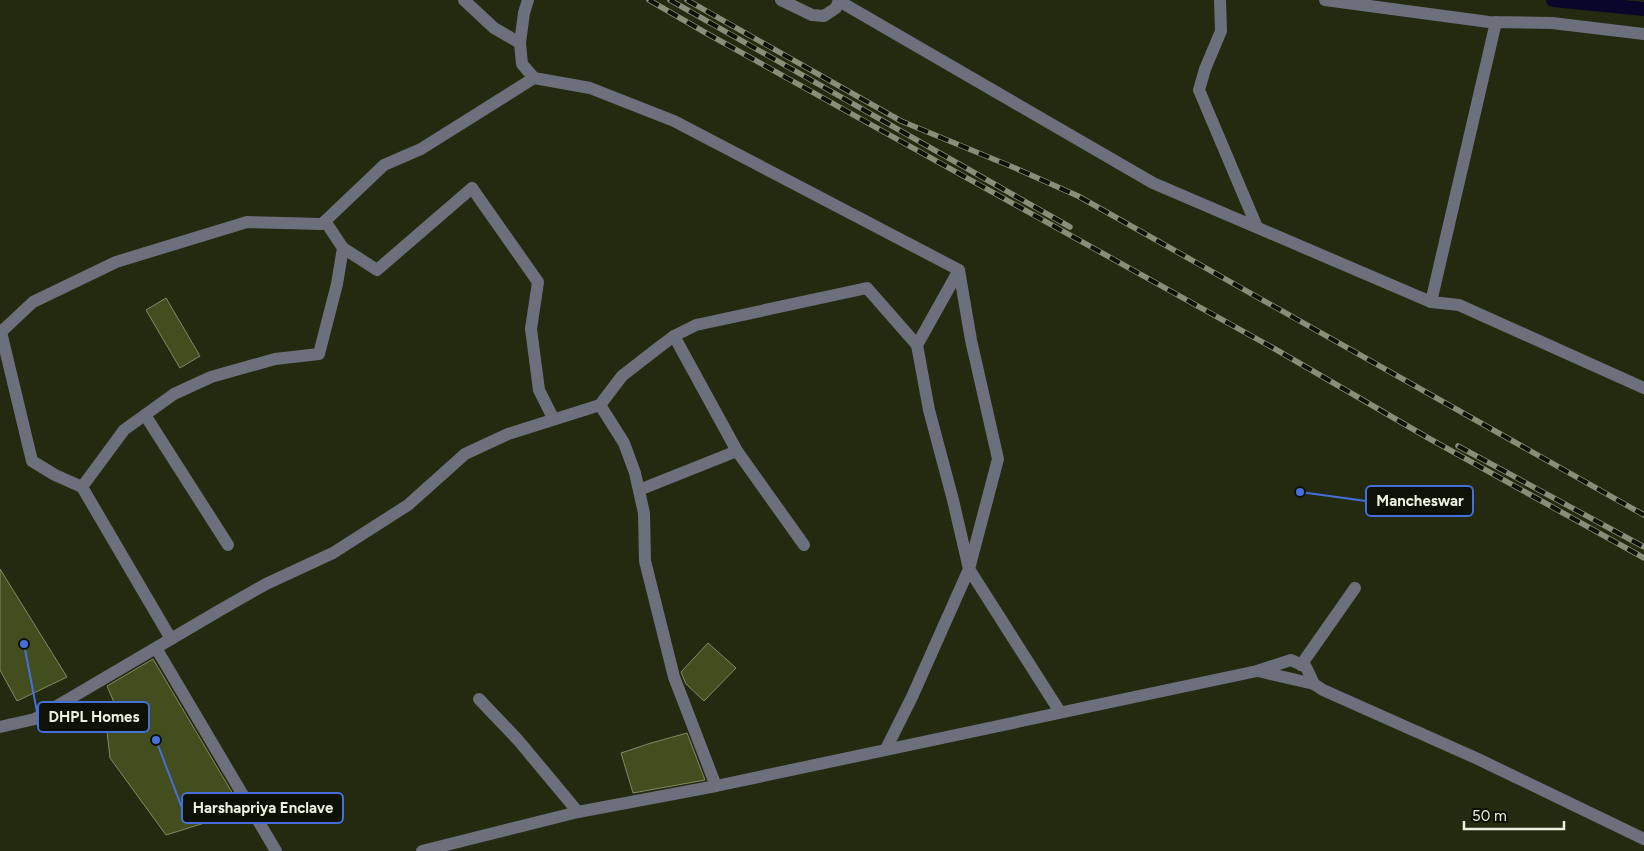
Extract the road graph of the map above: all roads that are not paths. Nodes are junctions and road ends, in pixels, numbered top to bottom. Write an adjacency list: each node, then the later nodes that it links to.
1 (464, 0): 9 (street)
2 (528, 0): 9 (street)
3 (781, 0): 4 (street)
4 (839, 0): 12 (street)
5 (1220, 0): 12 (street)
6 (1325, 0): 7 (street)
7 (1496, 22): 8 (street); 15 (street)
8 (1644, 34)
9 (520, 43): 10 (street)
10 (534, 78): 11 (street); 14 (street)
11 (325, 221): 13 (street); 16 (street)
12 (1257, 227): 15 (street)
13 (343, 248): 21 (street); 22 (street)
14 (959, 270): 18 (street); 28 (street)
15 (1431, 302): 19 (street)
16 (1, 333): 24 (street)
17 (674, 336): 18 (street); 20 (street); 23 (street)
18 (917, 345): 28 (street)
19 (1644, 388)
20 (600, 405): 22 (street); 25 (street)
21 (145, 415): 24 (street); 26 (street)
22 (553, 418): 30 (street)
23 (737, 451): 25 (street); 27 (street)
24 (82, 487): 30 (street)
25 (639, 490): 39 (street)
26 (228, 545)
27 (804, 545)
28 (970, 569): 36 (street); 38 (street)
29 (1355, 588): 32 (street)
30 (171, 639): 31 (street)
31 (156, 648): 37 (street); 42 (street)
32 (1301, 665): 33 (street); 34 (street)
33 (1257, 671): 34 (street); 36 (street)
34 (1314, 684): 41 (street)
35 (479, 699): 40 (street)
36 (1060, 712): 38 (street)
37 (0, 727)
38 (886, 749): 39 (street)
39 (716, 786): 40 (street)
40 (578, 812): 43 (street)
41 (1644, 839)
42 (276, 851)
43 (422, 851)

